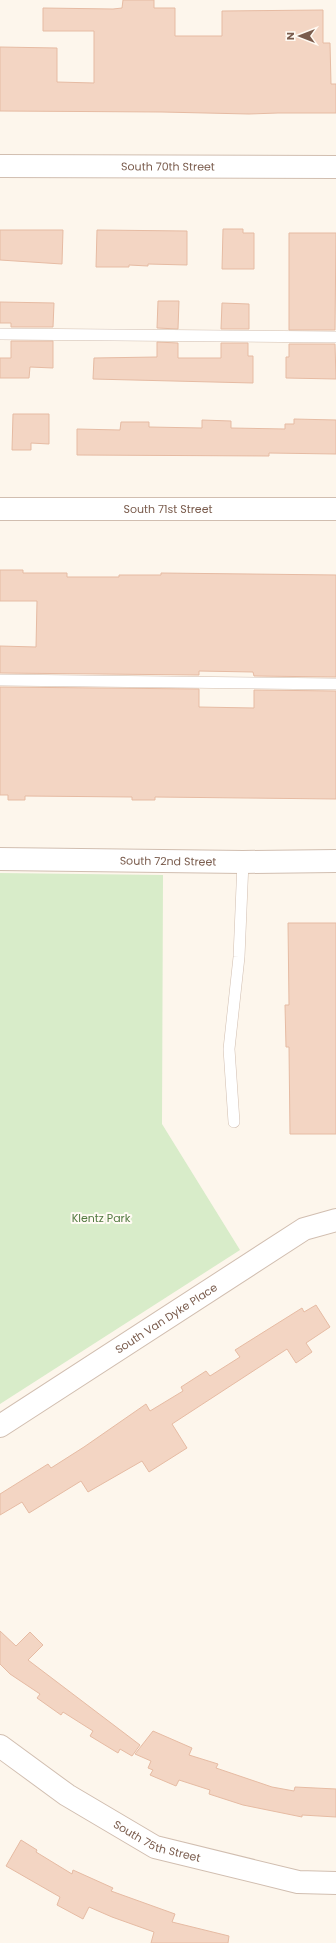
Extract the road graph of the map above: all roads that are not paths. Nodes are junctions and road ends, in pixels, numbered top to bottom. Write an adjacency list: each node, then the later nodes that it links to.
1 (0, 166): 2 (street, South 70th Street)
2 (336, 167)
3 (0, 334): 4 (lane)
4 (336, 337)
5 (0, 509): 6 (street, South 71st Street)
6 (336, 509)
7 (0, 680): 8 (lane)
8 (336, 684)
9 (0, 859): 11 (street, South 72nd Street)
10 (336, 861): 11 (street, South 72nd Street)
11 (243, 862): 12 (lane)
12 (234, 1122)
13 (336, 1220): 14 (street, South Van Dyke Place)
14 (0, 1426)
15 (0, 1746): 16 (street, South 75th Street)
16 (336, 1883)

